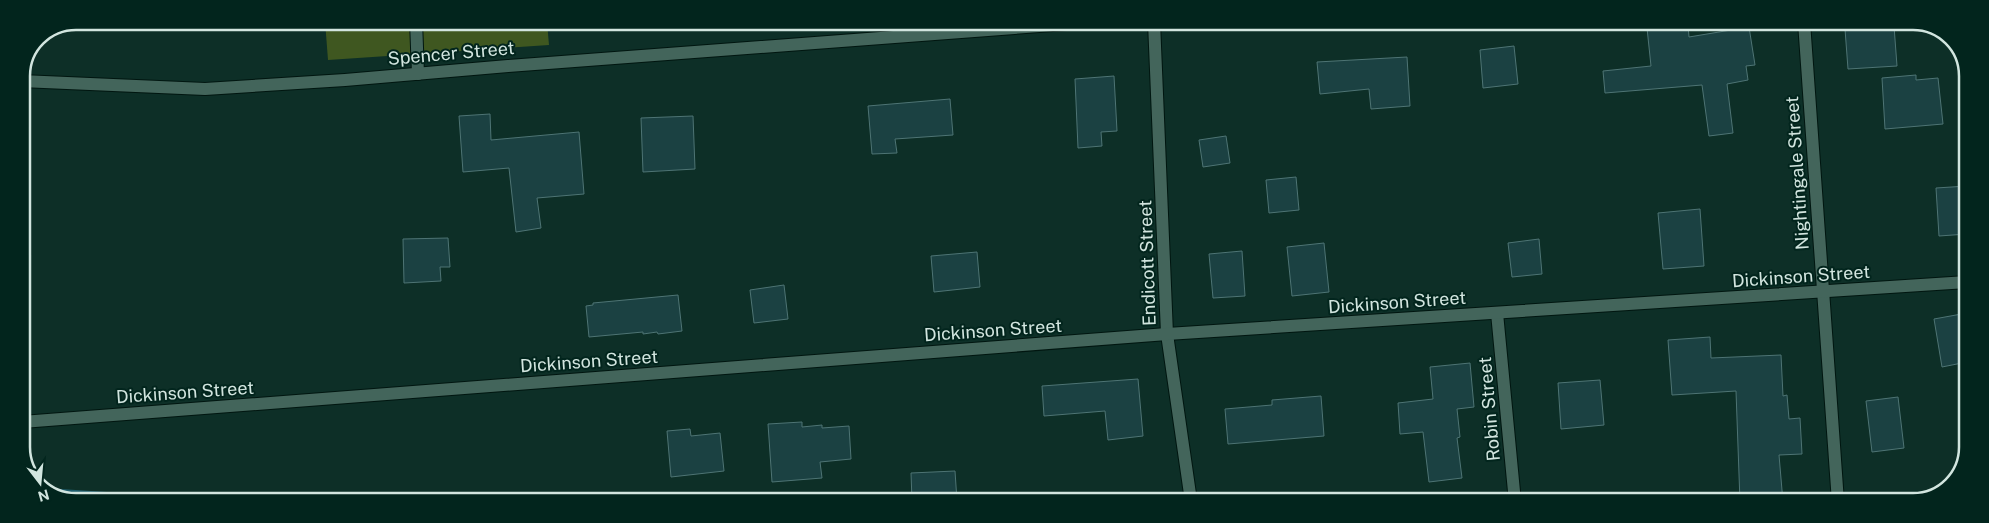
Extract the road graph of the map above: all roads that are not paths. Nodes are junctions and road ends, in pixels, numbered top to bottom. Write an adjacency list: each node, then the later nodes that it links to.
1 (416, 30): 5 (street)
2 (989, 30): 5 (street, Spencer Street)
3 (1154, 30): 10 (street, Endicott Street)
4 (1805, 30): 8 (street, Nightingale Street)
5 (418, 74): 6 (street, Spencer Street)
6 (30, 80)
7 (1959, 283): 8 (street, Dickinson Street)
8 (1823, 292): 9 (street, Dickinson Street); 14 (street, Nightingale Street)
9 (1497, 313): 10 (street, Dickinson Street); 13 (street, Robin Street)
10 (1167, 334): 11 (street, Dickinson Street); 12 (street, Endicott Street)
11 (30, 421)
12 (1190, 493)
13 (1514, 493)
14 (1837, 493)

